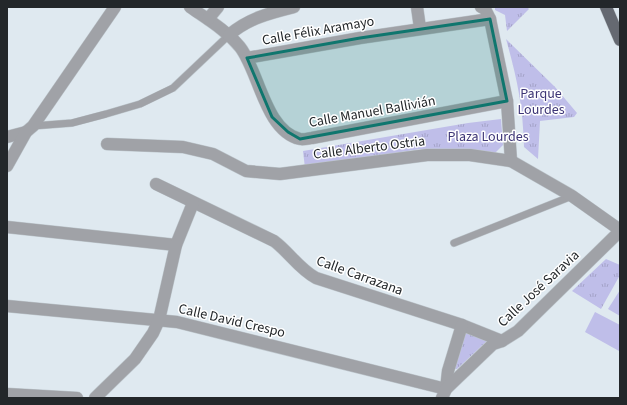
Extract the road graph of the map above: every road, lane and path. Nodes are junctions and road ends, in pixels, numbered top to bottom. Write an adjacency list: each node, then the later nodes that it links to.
1 (115, 7): 15 (street)
2 (190, 7): 8 (street, Calle Manuel Ballivián)
3 (218, 7): 8 (street)
4 (294, 7): 11 (street)
5 (417, 7): 10 (street)
6 (482, 7): 9 (street)
7 (606, 7): 12 (main road)
8 (208, 19): 11 (street, Calle Manuel Ballivián)
9 (490, 19): 10 (street, Calle Félix Aramayo); 14 (street)
10 (420, 28): 13 (street, Calle Félix Aramayo)
11 (229, 34): 13 (street, Calle Manuel Ballivián); 15 (lane)
12 (620, 40)
13 (247, 58): 14 (street, Calle Manuel Ballivián)
14 (507, 101): 18 (street)
15 (30, 129): 16 (street); 19 (street)
16 (7, 138)
17 (107, 144): 18 (street, Calle Alberto Ostria)
18 (511, 160): 21 (street, Calle Alberto Ostria)
19 (7, 166)
20 (156, 184): 22 (street, Calle Carrazana)
21 (572, 196): 24 (street, Calle Alberto Ostria); 25 (lane)
22 (193, 203): 26 (street); 29 (street, Calle Carrazana)
23 (7, 227): 26 (street)
24 (620, 230): 30 (street, Calle José Saravia)
25 (454, 243)
26 (176, 245): 28 (street)
27 (7, 306): 28 (street, Calle David Crespo)
28 (159, 320): 31 (street, Calle David Crespo); 34 (street)
29 (462, 325): 30 (street, Calle Carrazana); 31 (street)
30 (502, 341): 31 (street, Calle José Saravia)
31 (444, 393)
32 (7, 394): 33 (street)
33 (77, 398)
34 (95, 398)

